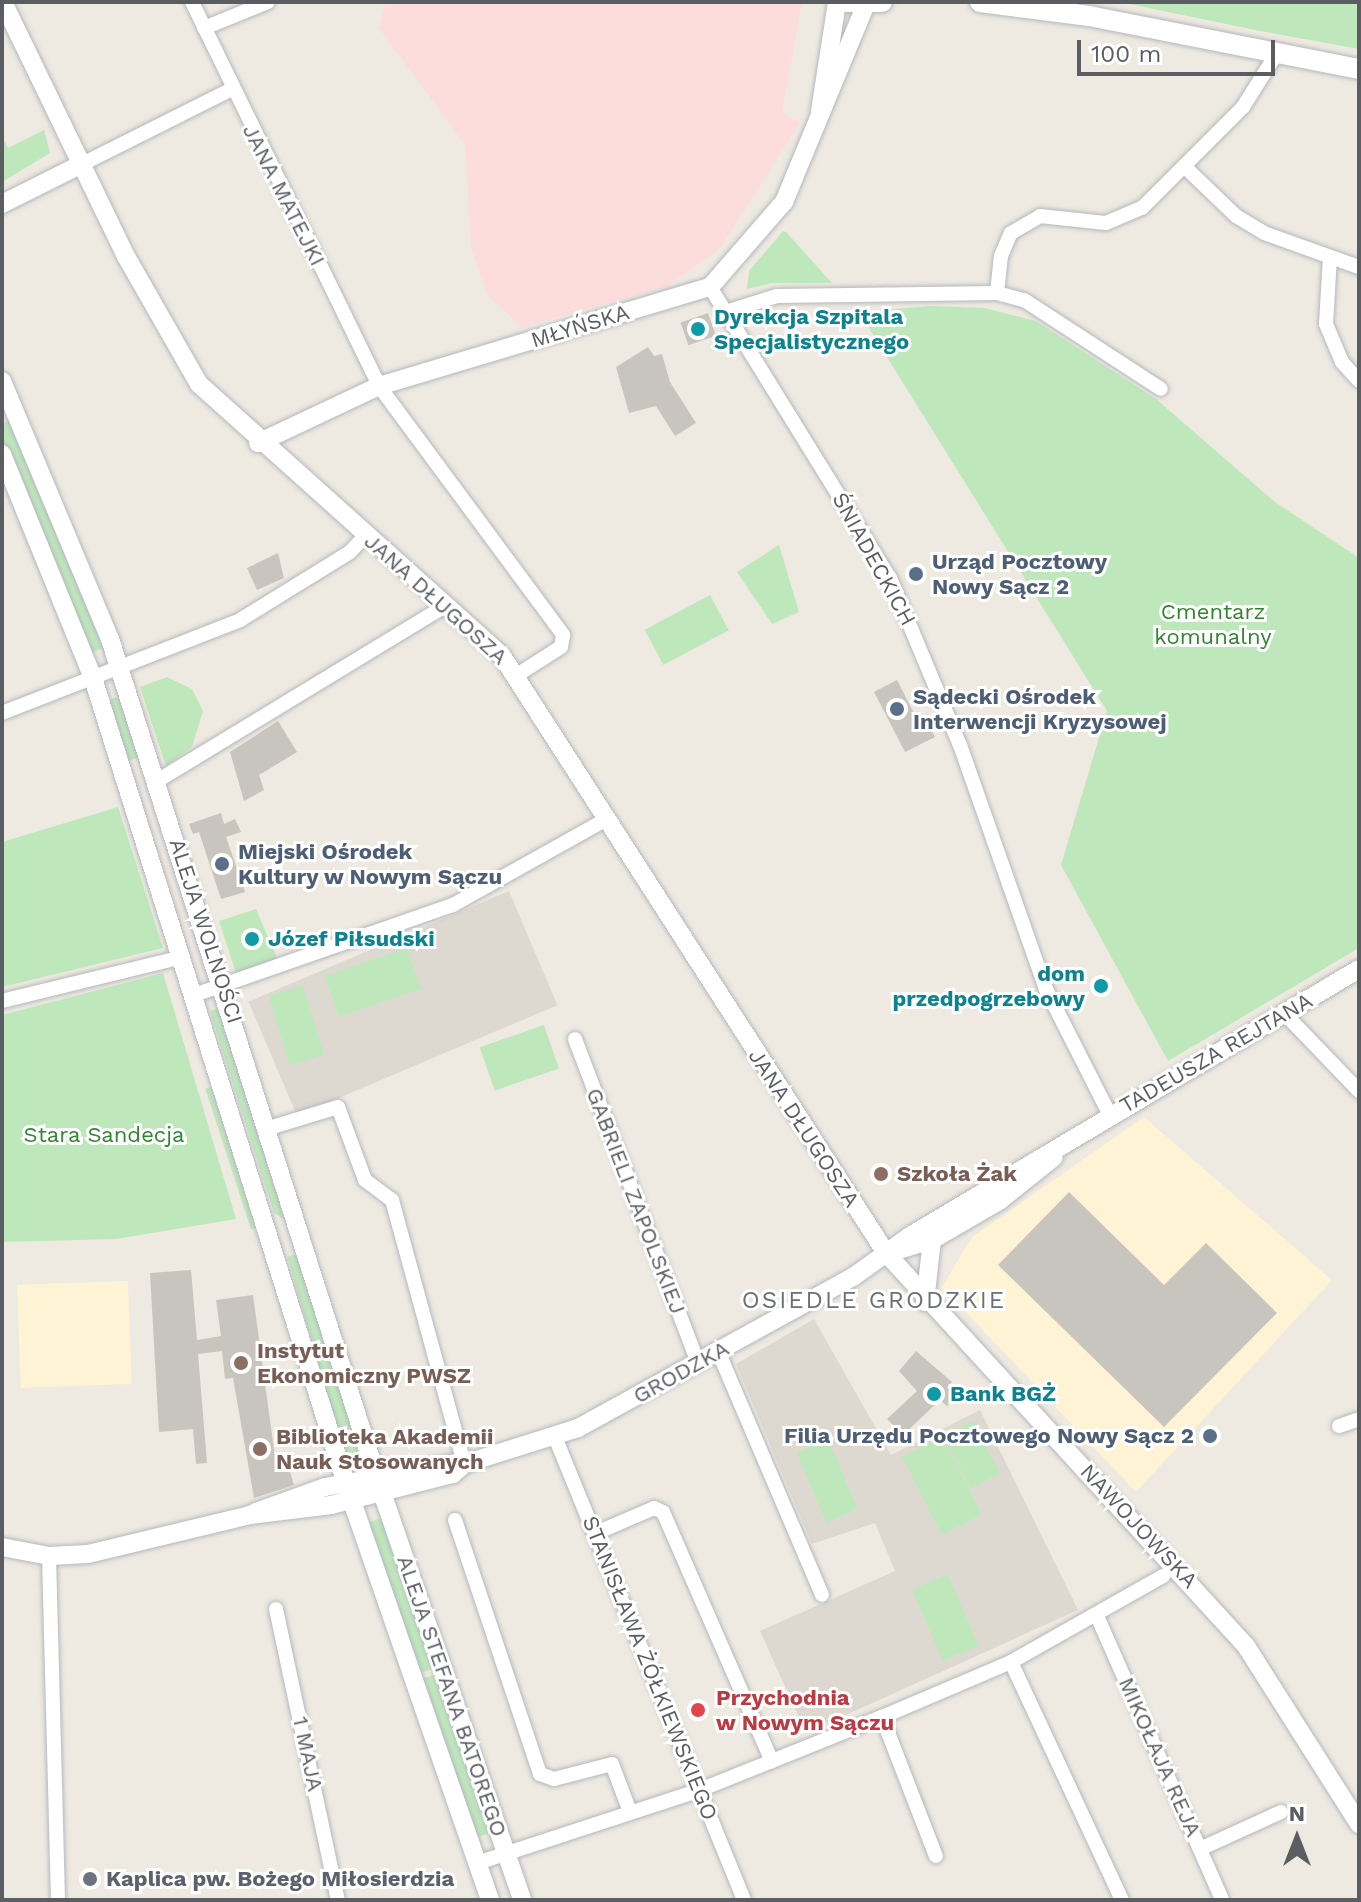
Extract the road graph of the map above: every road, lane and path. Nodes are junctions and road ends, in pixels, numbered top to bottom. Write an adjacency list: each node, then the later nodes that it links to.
1 (3, 2): 14 (street, JANA DŁUGOSZA)
2 (192, 2): 9 (street, JANA MATEJKI)
3 (268, 2): 9 (street)
4 (837, 2): 13 (street)
5 (980, 2): 8 (main road)
6 (1052, 2): 8 (main road)
7 (864, 3): 13 (street)
8 (1089, 16): 10 (main road)
9 (204, 28): 12 (street, JANA MATEJKI)
10 (1277, 53): 11 (main road); 15 (street)
11 (1359, 69)
12 (232, 89): 14 (street); 24 (street, JANA MATEJKI)
13 (820, 114): 19 (street)
14 (82, 164): 16 (street); 26 (street, JANA DŁUGOSZA)
15 (1186, 168): 17 (street); 20 (street)
16 (2, 204)
17 (1330, 257): 18 (street); 23 (street)
18 (1359, 267)
19 (710, 287): 21 (street, ŚNIADECKICH); 24 (street, MŁYŃSKA)
20 (997, 293): 21 (street); 25 (street)
21 (729, 311): 44 (street, ŚNIADECKICH)
22 (2, 381): 30 (street, ALEJA WOLNOŚCI)
23 (1359, 381)
24 (379, 386): 26 (street, MŁYŃSKA); 31 (street, JANA MATEJKI)
25 (1161, 389)
26 (258, 443): 28 (street, JANA DŁUGOSZA)
27 (2, 454): 32 (street, ALEJA WOLNOŚCI)
28 (366, 535): 29 (street, JANA DŁUGOSZA); 30 (street)
29 (446, 605): 31 (street, JANA DŁUGOSZA); 34 (street)
30 (120, 669): 32 (street); 34 (street, ALEJA WOLNOŚCI)
31 (517, 675): 35 (street, JANA DŁUGOSZA)
32 (93, 678): 33 (street); 36 (street, ALEJA WOLNOŚCI)
33 (2, 713)
34 (157, 781): 38 (street, ALEJA WOLNOŚCI)
35 (607, 819): 38 (street); 48 (street, JANA DŁUGOSZA)
36 (182, 957): 39 (street, ALEJA WOLNOŚCI); 40 (street)
37 (1359, 969): 41 (street, TADEUSZA REJTANA)
38 (224, 984): 39 (street); 45 (street, ALEJA WOLNOŚCI)
39 (194, 995): 57 (street, ALEJA WOLNOŚCI)
40 (2, 1001)
41 (1283, 1012): 43 (street); 44 (street, TADEUSZA REJTANA)
42 (575, 1039): 51 (street, GABRIELI ZAPOLSKIEJ)
43 (1359, 1091)
44 (1110, 1115): 46 (street, TADEUSZA REJTANA)
45 (269, 1128): 55 (street); 56 (street, ALEJA WOLNOŚCI)
46 (1073, 1138): 47 (street, TADEUSZA REJTANA); 48 (street, TADEUSZA REJTANA)
47 (932, 1240): 48 (street, TADEUSZA REJTANA); 49 (street)
48 (886, 1253): 49 (street, NAWOJOWSKA); 50 (street, GRODZKA)
49 (925, 1302): 72 (street, NAWOJOWSKA)
50 (718, 1351): 51 (street, GRODZKA); 63 (street)
51 (698, 1363): 54 (street, GRODZKA)
52 (1359, 1419): 53 (street)
53 (1339, 1426)
54 (555, 1437): 55 (street, GRODZKA); 59 (street, STANISŁAWA ŻÓŁKIEWSKIEGO)
55 (464, 1464): 56 (street, GRODZKA)
56 (380, 1485): 57 (street, GRODZKA); 74 (street, ALEJA STEFANA BATOREGO)
57 (349, 1492): 61 (street, GRODZKA); 76 (street, ALEJA STEFANA BATOREGO)
58 (455, 1520): 70 (street)
59 (596, 1533): 68 (street); 69 (street, STANISŁAWA ŻÓŁKIEWSKIEGO)
60 (2, 1547): 61 (street, GRODZKA)
61 (49, 1556): 77 (street)
62 (1163, 1576): 65 (street)
63 (822, 1595)
64 (276, 1609): 78 (street, 1 MAJA)
65 (1097, 1616): 66 (street); 73 (street, MIKOŁAJA REJA)
66 (1011, 1662): 67 (street); 82 (street)
67 (882, 1717): 68 (street); 75 (street)
68 (772, 1761): 69 (street)
69 (700, 1790): 70 (street); 81 (street, STANISŁAWA ŻÓŁKIEWSKIEGO)
70 (630, 1812): 74 (street)
71 (1281, 1812): 73 (street)
72 (1359, 1824)
73 (1200, 1849): 83 (street, MIKOŁAJA REJA)
74 (506, 1853): 76 (street); 80 (street, ALEJA STEFANA BATOREGO)
75 (936, 1856)
76 (477, 1863): 79 (street, ALEJA STEFANA BATOREGO)
77 (58, 1900)
78 (338, 1900)
79 (490, 1900)
80 (522, 1900)
81 (744, 1900)
82 (1122, 1900)
83 (1222, 1900)

